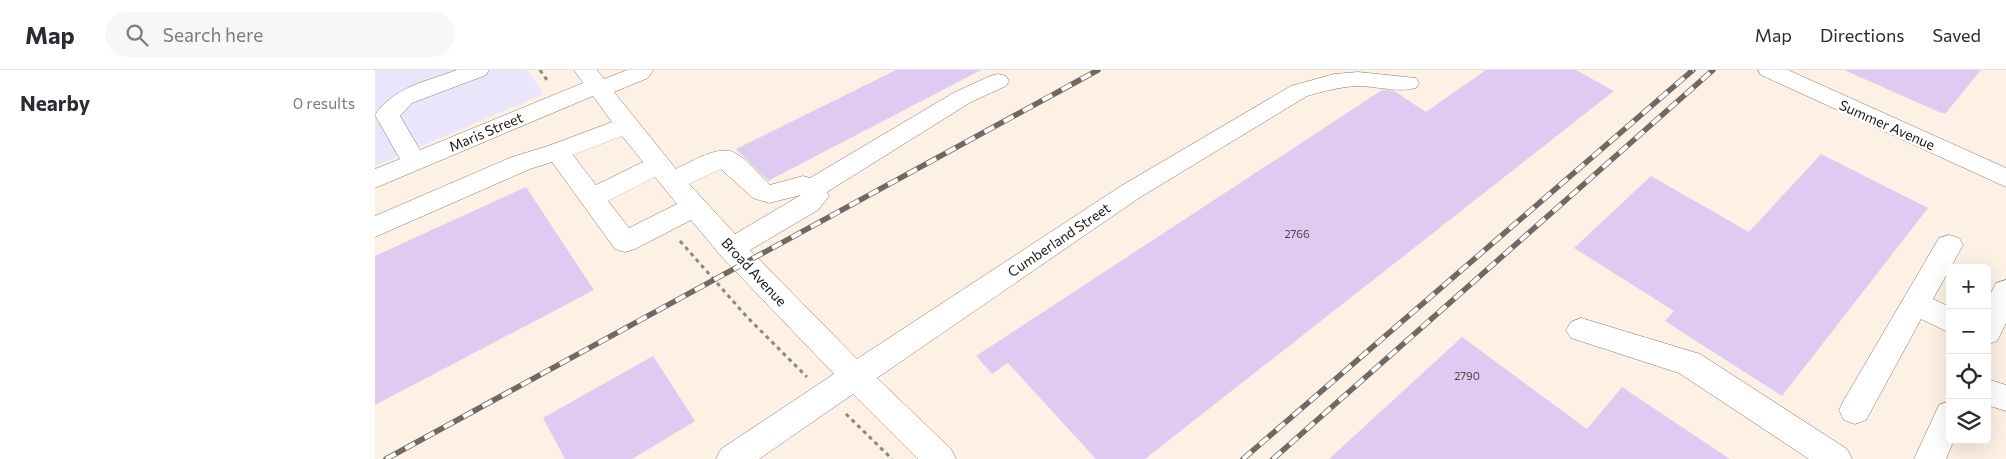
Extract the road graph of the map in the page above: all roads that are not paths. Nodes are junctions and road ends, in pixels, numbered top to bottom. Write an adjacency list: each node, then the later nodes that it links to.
1 (477, 70): 9 (street)
2 (642, 70): 5 (street, Maris Street)
3 (1769, 70): 11 (street, Summer Avenue)
4 (998, 81): 13 (street)
5 (593, 82): 7 (street, Broad Avenue); 9 (street, Maris Street)
6 (1408, 83): 24 (street, Cumberland Street)
7 (626, 126): 8 (street); 10 (street, Broad Avenue)
8 (557, 152): 14 (street); 16 (street)
9 (414, 162): 12 (street, Maris Street)
10 (667, 173): 13 (street); 14 (street); 15 (street, Broad Avenue)
11 (2006, 178)
12 (375, 179)
13 (812, 189): 18 (street)
14 (591, 198): 15 (street)
15 (695, 206): 18 (street, Broad Avenue)
16 (375, 227)
17 (1949, 245): 20 (street)
18 (731, 249): 24 (street, Broad Avenue)
19 (2006, 291): 22 (street)
20 (1916, 303): 21 (street); 27 (street)
21 (1946, 319)
22 (1991, 324)
23 (1581, 330): 31 (street)
24 (855, 376): 29 (street, Cumberland Street); 30 (street, Broad Avenue)
25 (1991, 393): 26 (street)
26 (2006, 398)
27 (1855, 410)
28 (1946, 424): 32 (street)
29 (732, 459)
30 (940, 459)
31 (1836, 459)
32 (1930, 459)

